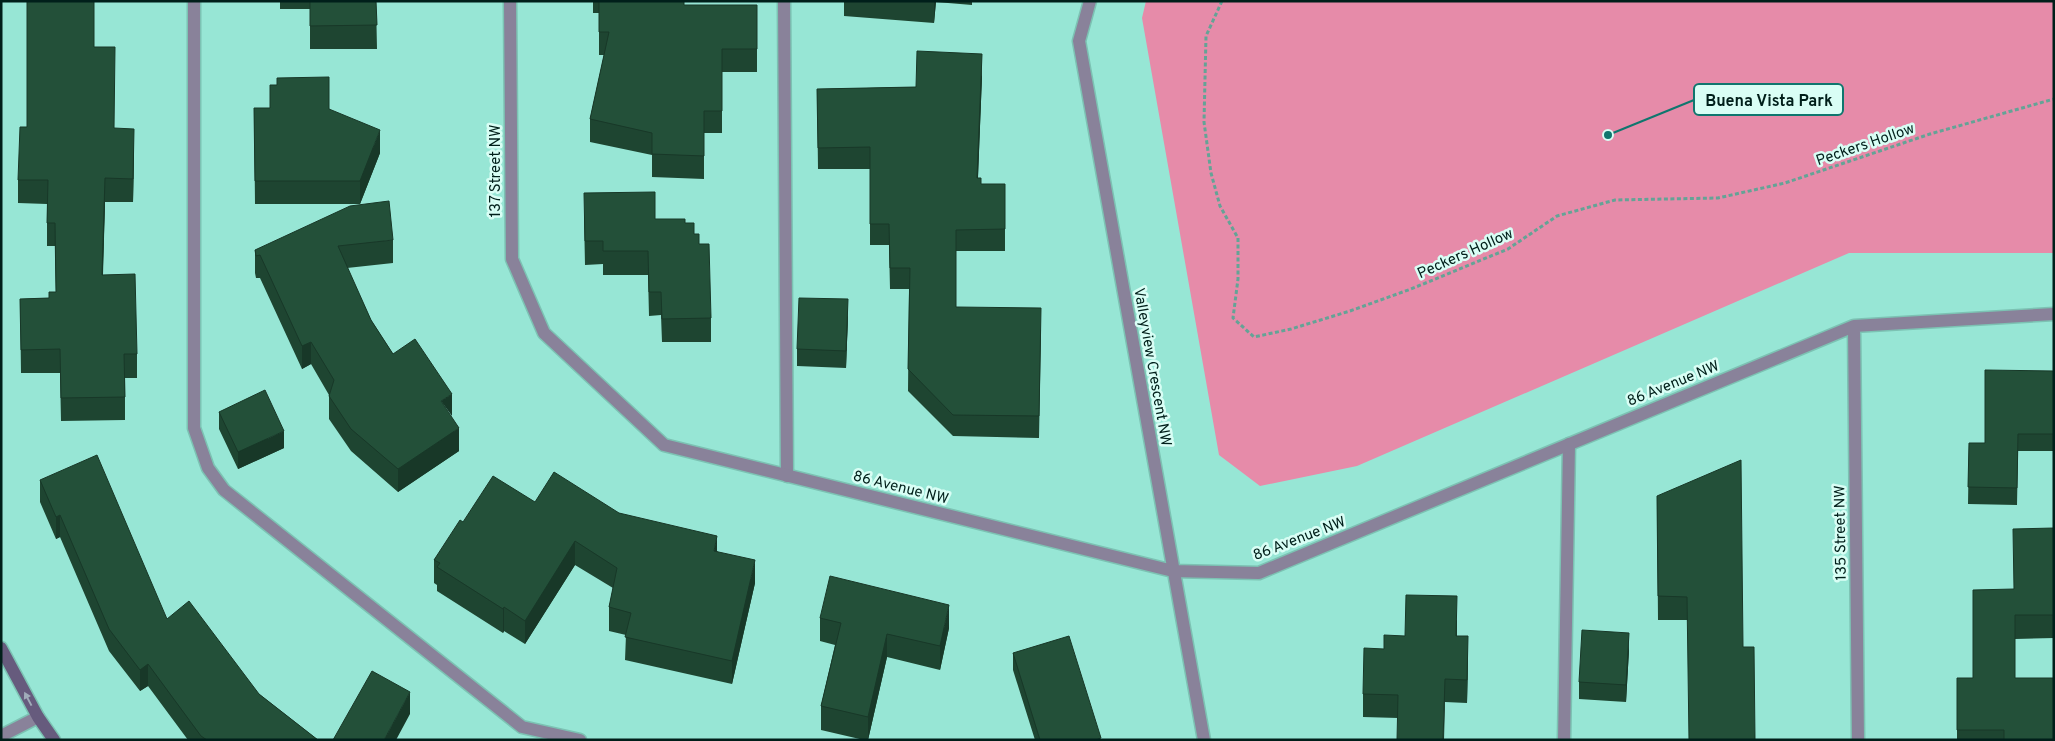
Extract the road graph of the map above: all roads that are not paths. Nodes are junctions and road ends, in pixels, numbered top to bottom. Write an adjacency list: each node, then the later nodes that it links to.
1 (194, 1): 15 (street)
2 (510, 1): 7 (street, 137 Street NW)
3 (784, 1): 9 (street)
4 (1090, 1): 10 (street, Valleyview Crescent NW)
5 (2054, 314): 6 (street, 86 Avenue NW)
6 (1854, 326): 8 (street, 86 Avenue NW); 18 (street, 135 Street NW)
7 (544, 333): 9 (street, 86 Avenue NW)
8 (1569, 444): 10 (street, 86 Avenue NW); 17 (street)
9 (788, 476): 10 (street, 86 Avenue NW)
10 (1173, 571): 16 (street, Valleyview Crescent NW)
11 (1, 648): 12 (street, one-way to 11)
12 (38, 717): 13 (street); 14 (street)
13 (1, 736)
14 (54, 740)
15 (580, 740)
16 (1204, 740)
17 (1564, 740)
18 (1858, 740)

